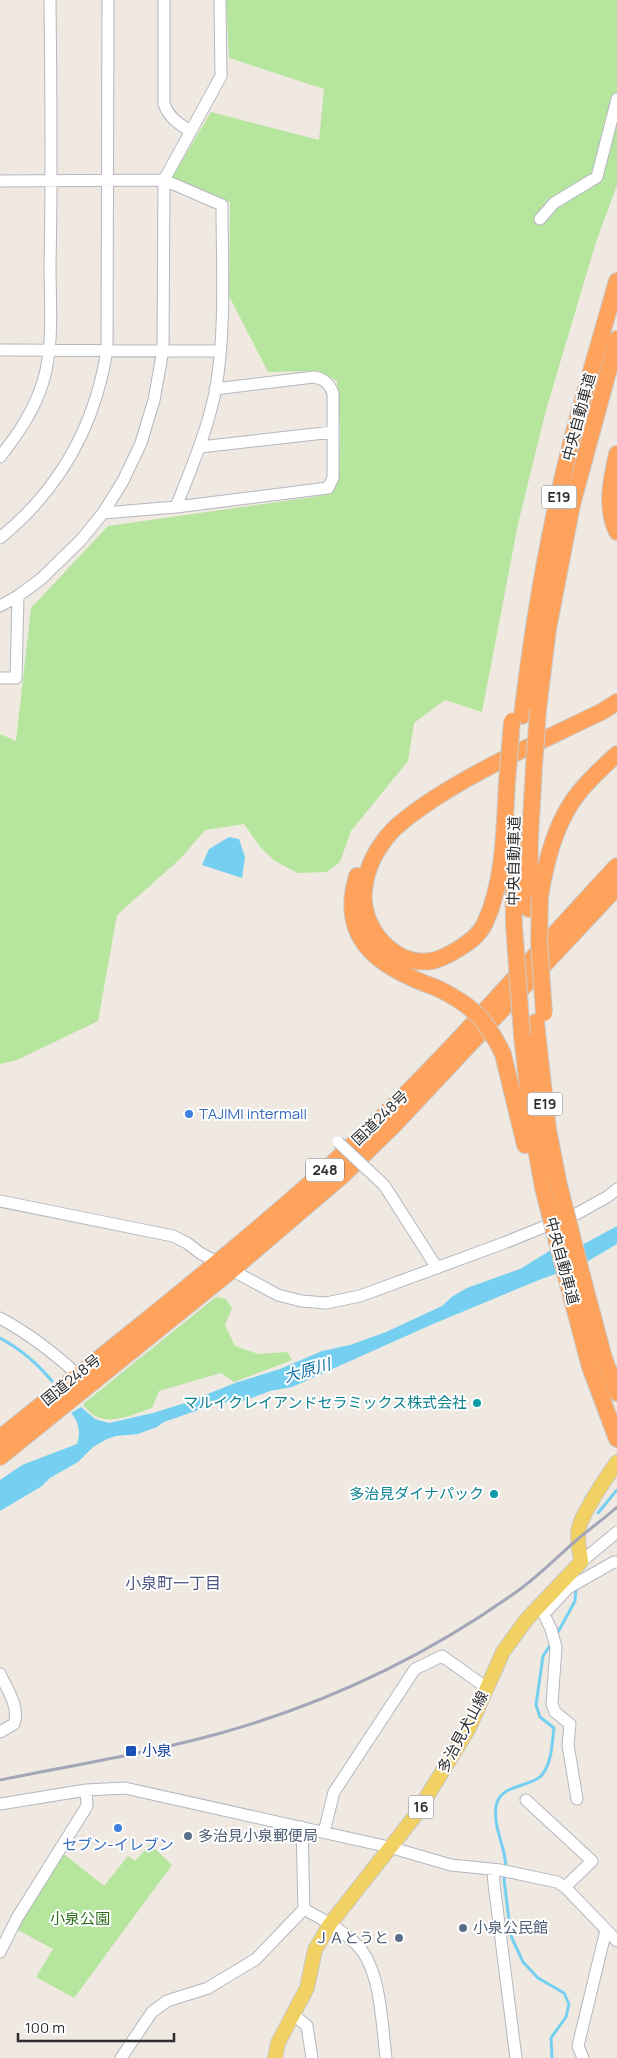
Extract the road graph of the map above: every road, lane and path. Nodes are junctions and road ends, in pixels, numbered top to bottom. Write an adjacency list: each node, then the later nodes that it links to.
1 (50, 0): 10 (street)
2 (108, 0): 7 (street)
3 (164, 0): 6 (street)
4 (220, 0): 6 (street)
5 (617, 99): 11 (street)
6 (190, 131): 8 (street)
7 (108, 180): 8 (street); 10 (street); 16 (street)
8 (164, 180): 17 (street); 18 (street)
9 (0, 181): 10 (street)
10 (52, 181): 15 (street)
11 (540, 219)
12 (617, 281): 34 (highway, 中央自動車道 / E19)
13 (617, 339): 37 (highway, 中央自動車道 / E19, bridge)
14 (0, 350): 15 (street)
15 (49, 350): 16 (street); 23 (street)
16 (107, 350): 17 (street); 27 (street)
17 (163, 350): 18 (street); 25 (street)
18 (220, 350): 19 (street)
19 (216, 389): 20 (street); 21 (street)
20 (333, 432): 21 (street); 24 (street)
21 (200, 447): 24 (street)
22 (617, 454): 26 (highway)
23 (0, 458)
24 (176, 507): 25 (street)
25 (102, 513): 28 (street)
26 (617, 532)
27 (0, 538)
28 (18, 596): 29 (street); 30 (street)
29 (0, 606)
30 (0, 678)
31 (617, 690): 39 (highway, bridge)
32 (617, 702): 34 (highway)
33 (617, 754): 37 (highway)
34 (512, 779): 39 (highway, 中央自動車道 / E19, bridge)
35 (617, 866): 42 (highway, 国道248号 / 248)
36 (617, 887): 44 (highway, 国道248号 / 248)
37 (535, 903): 39 (highway, 中央自動車道 / E19, bridge)
38 (338, 1142): 43 (street, bridge)
39 (547, 1188): 45 (highway, bridge); 45 (highway, 中央自動車道 / E19, bridge)
40 (617, 1189): 43 (street)
41 (0, 1201): 42 (street)
42 (218, 1262): 44 (street); 47 (highway, 国道248号 / 248)
43 (436, 1268): 44 (street)
44 (232, 1270): 51 (highway, 国道248号 / 248)
45 (574, 1284): 48 (highway, 中央自動車道 / E19); 50 (highway, 中央自動車道 / E19)
46 (0, 1318): 47 (street)
47 (78, 1374): 49 (highway, 国道248号 / 248)
48 (617, 1393)
49 (0, 1438)
50 (617, 1439)
51 (0, 1457)
52 (617, 1462): 54 (main road)
53 (615, 1534): 54 (street)
54 (581, 1562): 56 (main road, 多治見犬山線 / 16)
55 (617, 1562): 56 (street)
56 (542, 1610): 58 (main road, 多治見犬山線 / 16); 61 (street)
57 (0, 1674): 59 (street)
58 (487, 1688): 65 (street); 66 (main road, 多治見犬山線 / 16)
59 (0, 1732)
60 (86, 1790): 63 (street); 64 (street); 73 (street)
61 (578, 1799)
62 (526, 1800): 68 (street)
63 (0, 1804)
64 (302, 1827): 65 (street); 69 (street)
65 (324, 1832): 66 (street)
66 (389, 1847): 67 (street); 70 (main road, 多治見犬山線 / 16)
67 (501, 1871): 68 (street); 79 (street)
68 (564, 1887): 71 (street)
69 (304, 1909): 70 (street); 75 (street)
70 (330, 1924): 74 (main road, 多治見犬山線 / 16); 78 (street)
71 (606, 1930): 72 (street); 80 (street)
72 (617, 1941)
73 (0, 1952)
74 (294, 2015): 76 (main road, 多治見犬山線 / 16); 77 (street)
75 (121, 2058)
76 (274, 2058)
77 (312, 2058)
78 (386, 2058)
79 (516, 2058)
80 (583, 2058)

